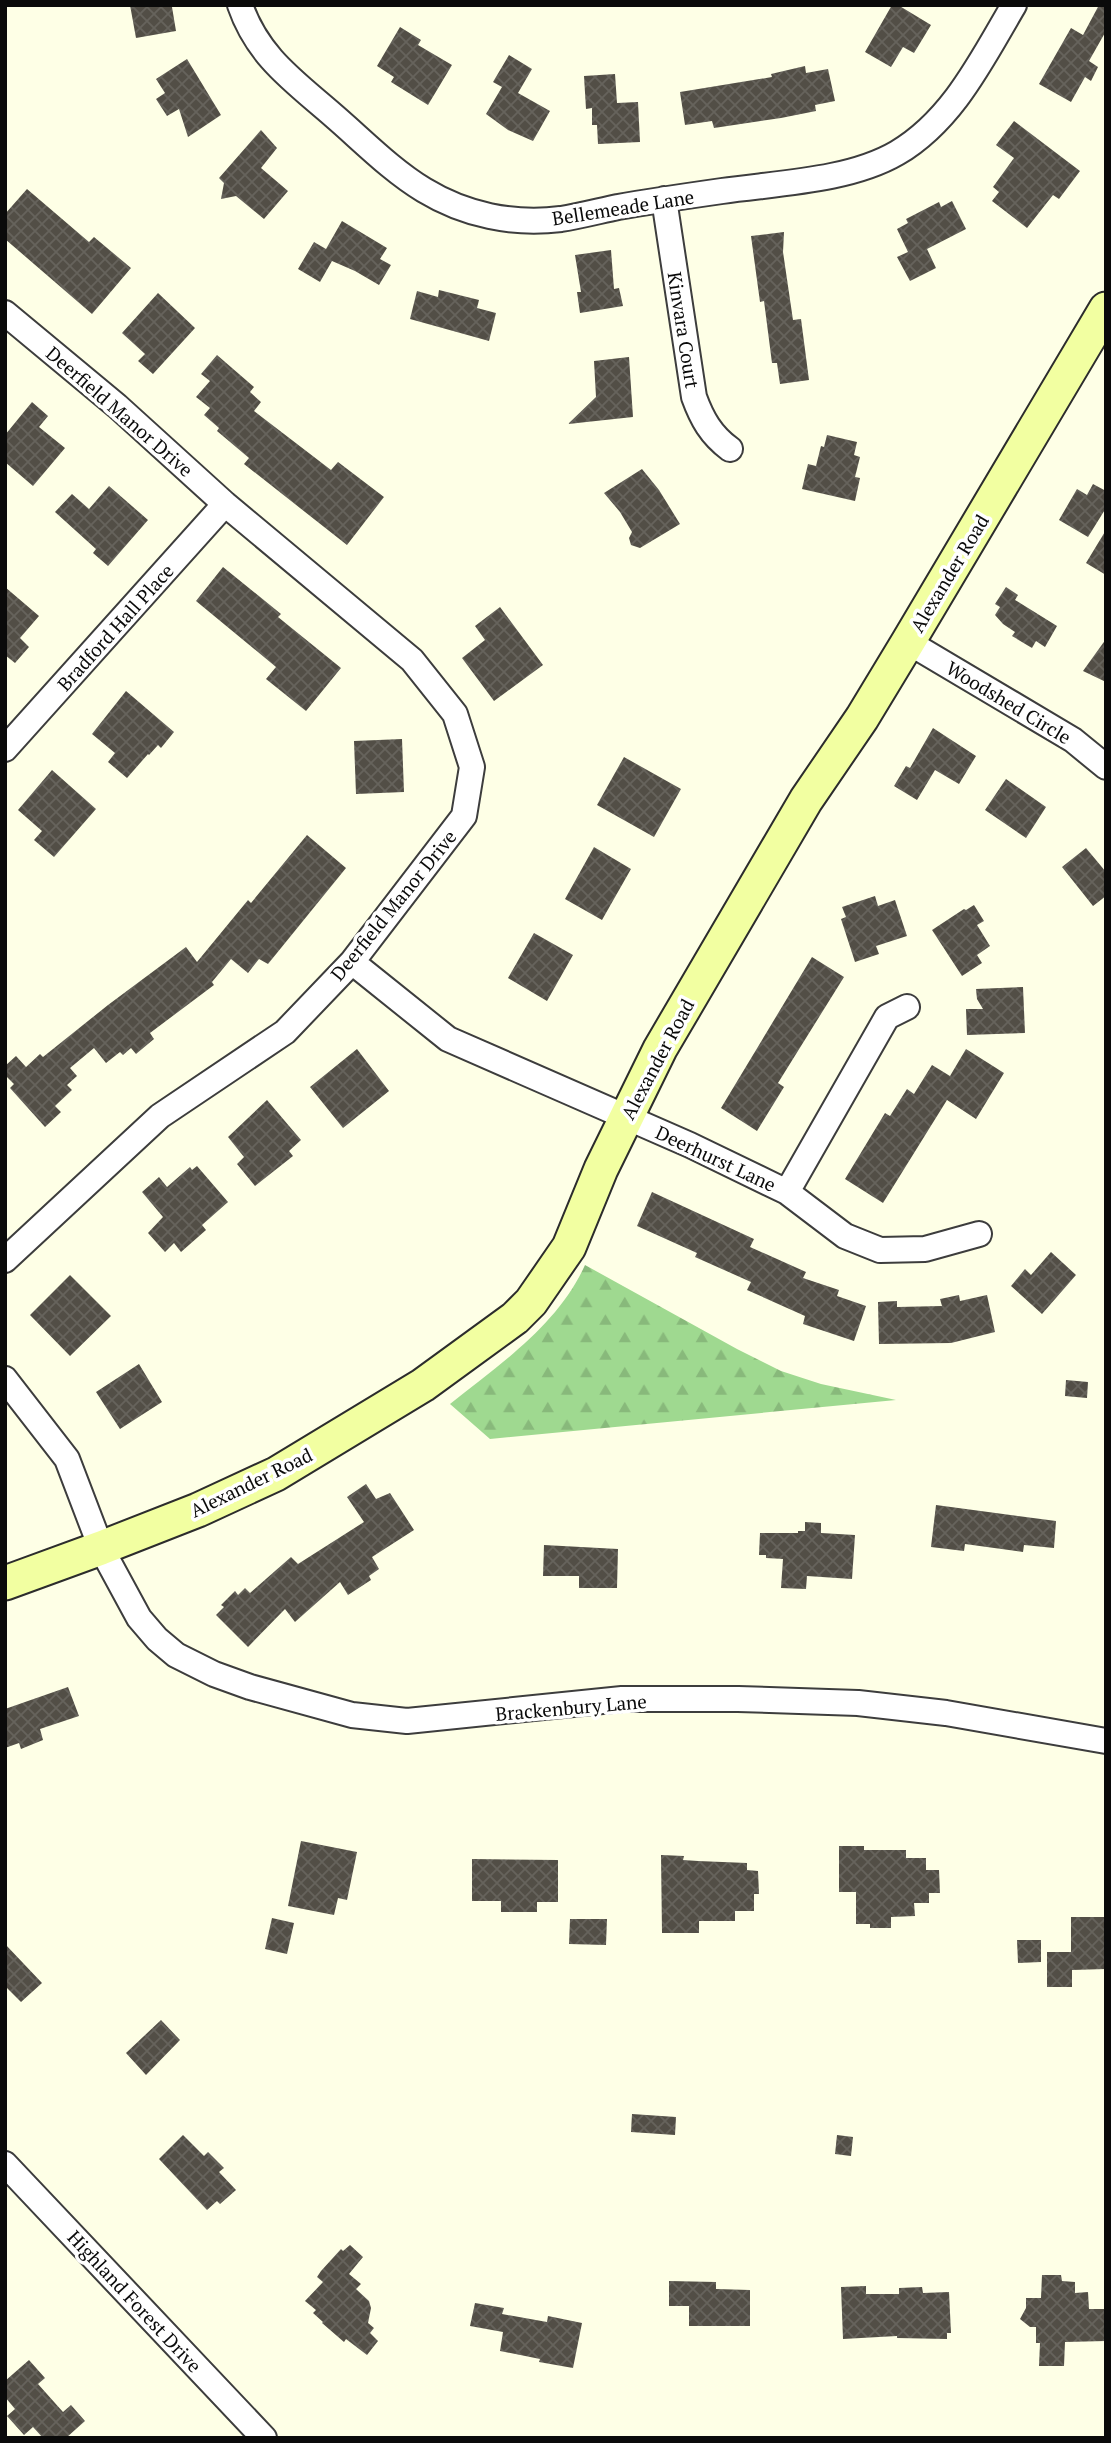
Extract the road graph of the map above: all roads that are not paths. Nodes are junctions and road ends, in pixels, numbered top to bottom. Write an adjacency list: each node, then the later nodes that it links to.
1 (240, 5): 3 (street, Bellemeade Lane)
2 (1014, 5): 3 (street, Bellemeade Lane)
3 (664, 199): 6 (street, Kinvara Court)
4 (1106, 309): 8 (street, Alexander Road)
5 (5, 313): 7 (street, Deerfield Manor Drive)
6 (730, 449)
7 (225, 504): 9 (street, Bradford Hall Place); 11 (street, Deerfield Manor Drive)
8 (908, 642): 10 (street, Woodshed Circle); 13 (street, Alexander Road)
9 (5, 749)
10 (1106, 767)
11 (352, 962): 13 (street, Deerhurst Lane); 16 (street, Deerfield Manor Drive)
12 (907, 1007): 14 (street)
13 (626, 1117): 14 (street, Deerhurst Lane); 18 (street, Alexander Road)
14 (787, 1192): 15 (street, Deerhurst Lane)
15 (979, 1234)
16 (5, 1260)
17 (5, 1379): 18 (street, Brackenbury Lane)
18 (101, 1548): 19 (street, Alexander Road); 20 (street, Brackenbury Lane)
19 (5, 1583)
20 (1106, 1741)
21 (5, 2164): 22 (street, Highland Forest Drive)
22 (264, 2438)

